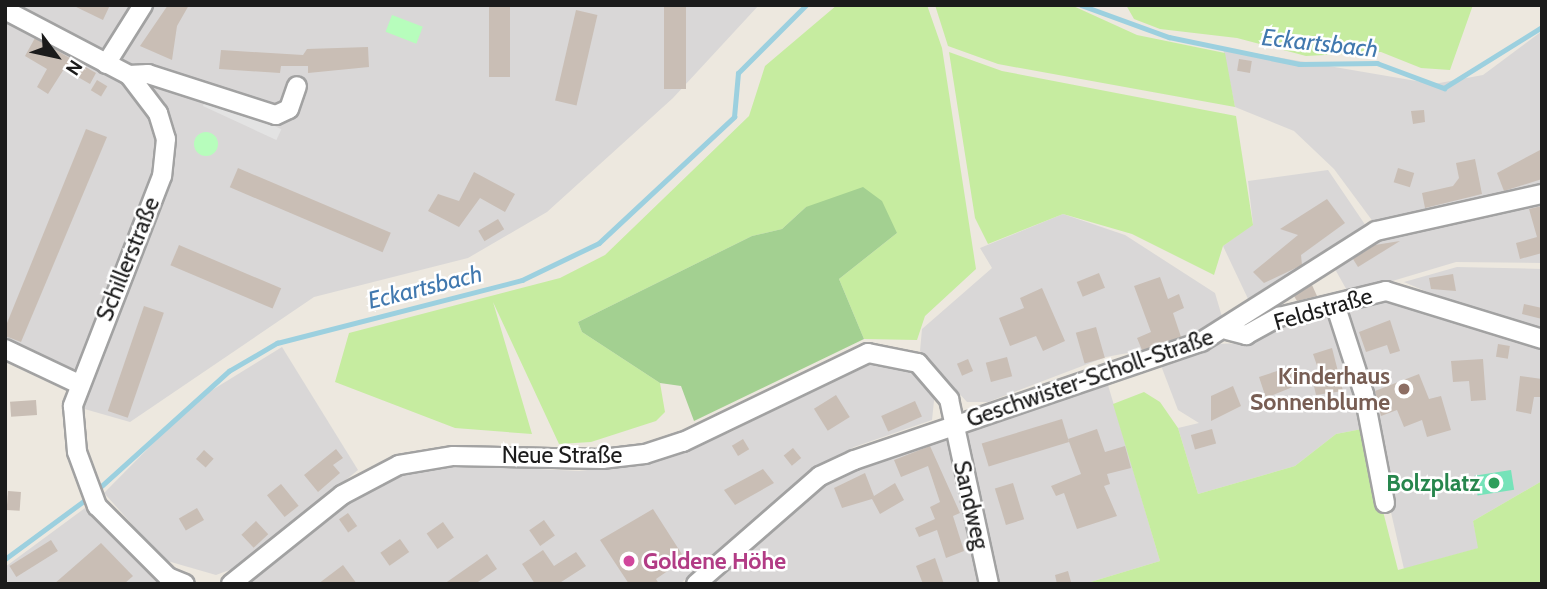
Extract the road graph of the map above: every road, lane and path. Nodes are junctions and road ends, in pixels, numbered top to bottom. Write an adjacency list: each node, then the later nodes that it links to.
1 (144, 5): 3 (street)
2 (5, 10): 3 (street, Schillerstraße)
3 (106, 64): 4 (street, Schillerstraße)
4 (129, 75): 5 (street, Schillerstraße); 11 (street, Schillerstraße)
5 (297, 86)
6 (1542, 194): 8 (street, Geschwister-Scholl-Straße)
7 (1335, 304): 8 (street, Feldstraße); 9 (street, Feldstraße); 13 (street)
8 (1227, 330): 12 (street, Geschwister-Scholl-Straße)
9 (1542, 339)
10 (5, 349): 11 (street)
11 (76, 383): 14 (street, Schillerstraße)
12 (953, 425): 15 (street, Neue Straße); 16 (street, Geschwister-Scholl-Straße); 17 (street, Sandweg)
13 (1385, 503)
14 (185, 584)
15 (231, 584)
16 (696, 584)
17 (989, 584)

